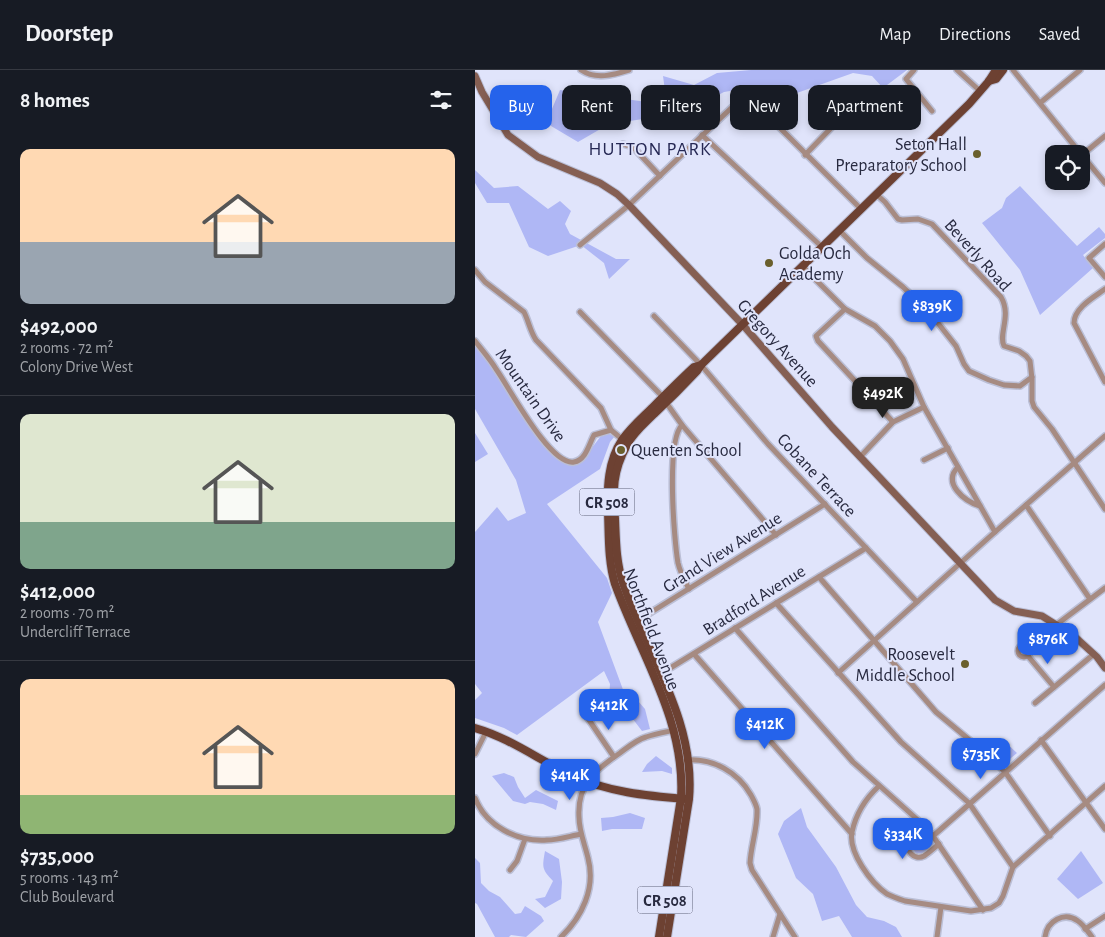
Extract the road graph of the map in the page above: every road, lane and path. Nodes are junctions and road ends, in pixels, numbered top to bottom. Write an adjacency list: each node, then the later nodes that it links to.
1 (581, 70): 2 (street)
2 (629, 70)
3 (914, 70): 13 (street)
4 (957, 70): 11 (street)
5 (995, 70): 10 (main road, Northfield Avenue / CR 508)
6 (1003, 70): 10 (main road, Northfield Avenue / CR 508)
7 (1013, 70): 12 (street)
8 (1080, 70): 12 (street)
9 (475, 76): 25 (main road, Gregory Avenue)
10 (989, 81): 11 (main road, Northfield Avenue / CR 508)
11 (980, 91): 24 (main road, Northfield Avenue / CR 508)
12 (1040, 103): 18 (street)
13 (932, 111)
14 (829, 130): 20 (street)
15 (702, 135): 20 (street); 22 (street); 30 (street)
16 (1105, 136): 19 (street)
17 (623, 144): 22 (street)
18 (1074, 145)
19 (1090, 147)
20 (805, 155): 26 (street)
21 (1090, 165): 23 (street)
22 (660, 176): 25 (street)
23 (1105, 183)
24 (876, 194): 26 (main road, Northfield Avenue / CR 508); 41 (street, Beverly Road)
25 (629, 205): 29 (street); 38 (main road, Gregory Avenue)
26 (861, 209): 27 (main road, Northfield Avenue / CR 508)
27 (839, 230): 30 (main road, Northfield Avenue / CR 508); 41 (street)
28 (1105, 244): 33 (street)
29 (580, 245)
30 (822, 247): 31 (main road, Northfield Avenue / CR 508)
31 (803, 266): 35 (street); 38 (main road, Northfield Avenue / CR 508)
32 (475, 270): 47 (street)
33 (1105, 277)
34 (1105, 289): 42 (street)
35 (845, 309): 44 (street); 45 (street)
36 (580, 312): 43 (street)
37 (654, 316): 40 (street, Cobane Terrace)
38 (742, 324): 40 (main road, Northfield Avenue / CR 508); 51 (main road, Gregory Avenue)
39 (475, 341): 47 (street, Mountain Drive)
40 (701, 365): 43 (main road, Northfield Avenue / CR 508); 55 (street, Cobane Terrace)
41 (1032, 377): 53 (street, Beverly Road)
42 (1105, 382)
43 (663, 401): 46 (street); 49 (main road, Northfield Avenue / CR 508)
44 (924, 407): 45 (street); 50 (street)
45 (893, 422): 51 (street)
46 (682, 425): 60 (street); 65 (street)
47 (611, 430): 49 (street)
48 (1105, 436): 53 (street)
49 (625, 442): 69 (main road, Northfield Avenue / CR 508); 69 (main road, Northfield Avenue / CR 508)
50 (948, 448): 52 (street); 54 (street)
51 (860, 457): 62 (main road, Gregory Avenue)
52 (924, 460)
53 (1073, 464): 56 (street); 58 (street, Beverly Road)
54 (958, 467): 57 (street); 57 (street)
55 (825, 504): 60 (street, Grand View Avenue); 61 (street, Cobane Terrace)
56 (1026, 505): 59 (street); 66 (street)
57 (980, 506): 59 (street)
58 (1105, 509)
59 (995, 532): 62 (street)
60 (777, 535): 65 (street, Grand View Avenue)
61 (866, 548): 63 (street, Bradford Avenue); 67 (street, Cobane Terrace)
62 (960, 564): 67 (street); 70 (main road, Gregory Avenue)
63 (819, 576): 68 (street, Bradford Avenue); 72 (street)
64 (1105, 588): 66 (street)
65 (689, 589): 69 (street, Grand View Avenue)
66 (1090, 599): 70 (street)
67 (917, 602): 72 (street)
68 (775, 603): 71 (street, Bradford Avenue); 77 (street)
69 (638, 620): 78 (main road, Northfield Avenue / CR 508); 78 (main road, Northfield Avenue / CR 508)
70 (1056, 625): 74 (main road, Gregory Avenue)
71 (735, 628): 73 (street, Bradford Avenue); 92 (street)
72 (874, 641): 77 (street); 90 (street)
73 (694, 654): 78 (street, Bradford Avenue); 101 (street)
74 (1094, 654): 76 (main road, Gregory Avenue); 80 (street)
75 (1027, 656): 80 (street)
76 (1105, 668)
77 (838, 672): 96 (street)
78 (661, 674): 84 (main road, Northfield Avenue / CR 508)
79 (1105, 685): 86 (street)
80 (1054, 686): 81 (street)
81 (1035, 702)
82 (587, 717): 88 (street)
83 (475, 728): 85 (main road)
84 (678, 729): 88 (street); 89 (main road, Northfield Avenue / CR 508)
85 (487, 732): 87 (street); 91 (main road)
86 (1041, 740): 90 (street); 97 (street)
87 (475, 754)
88 (614, 757): 91 (street)
89 (685, 761): 95 (main road, Northfield Avenue / CR 508); 110 (street)
90 (1005, 772): 96 (street); 103 (street)
91 (587, 782): 95 (main road); 100 (street)
92 (879, 786): 98 (street); 101 (street)
93 (1105, 786): 97 (street)
94 (475, 798): 104 (street)
95 (685, 799): 114 (main road, Northfield Avenue / CR 508); 115 (main road, Northfield Avenue / CR 508)
96 (969, 803): 102 (street); 106 (street)
97 (1087, 803): 99 (street); 103 (street)
98 (925, 827): 102 (street); 105 (street)
99 (1105, 828)
100 (581, 834): 104 (street); 113 (street)
101 (851, 834): 108 (street)
102 (933, 836): 105 (street)
103 (1049, 836): 106 (street)
104 (525, 839): 107 (street)
105 (939, 844): 109 (street)
106 (1013, 867): 109 (street)
107 (510, 870)
108 (941, 906): 109 (street); 118 (street)
109 (983, 910)
110 (780, 914): 116 (street); 117 (street)
111 (1105, 916): 112 (street)
112 (1085, 929): 119 (street); 120 (street)
113 (561, 937)
114 (659, 937)
115 (667, 937)
116 (773, 937)
117 (795, 937)
118 (937, 937)
119 (1045, 937)
120 (1092, 937)

